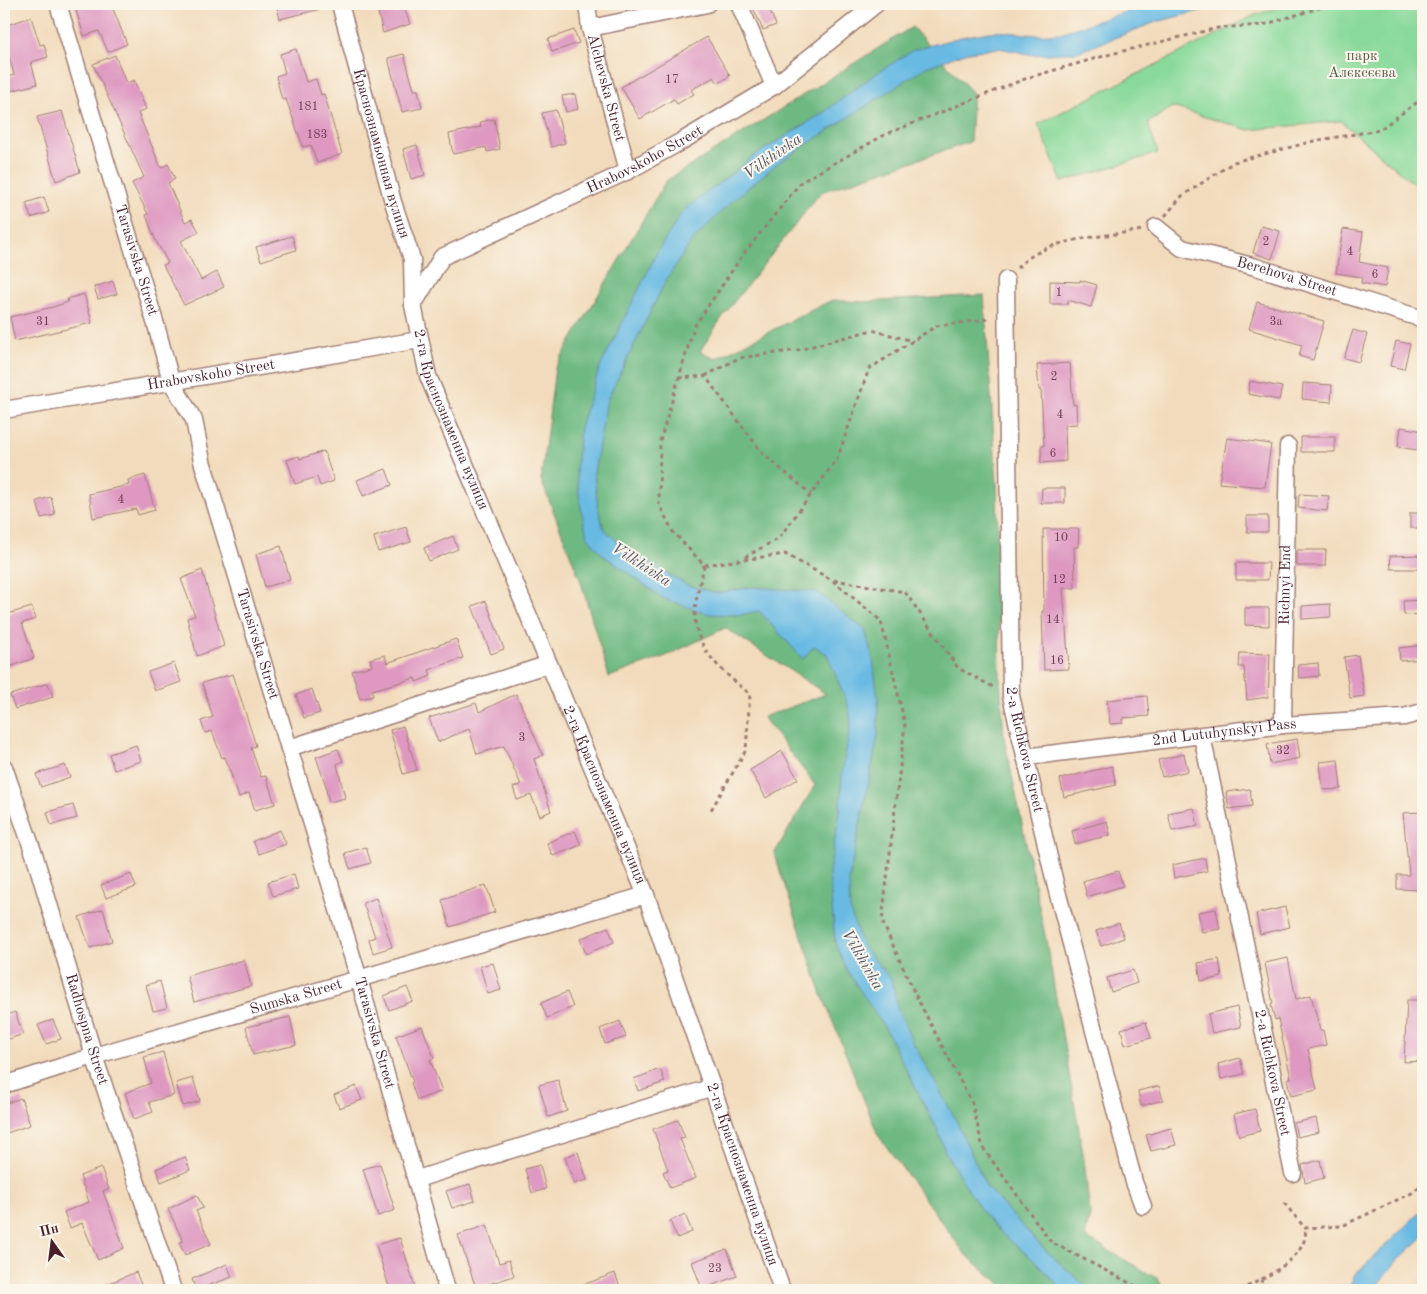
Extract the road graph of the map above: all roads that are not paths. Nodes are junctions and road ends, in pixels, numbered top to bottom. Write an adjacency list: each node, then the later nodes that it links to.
1 (58, 4): 15 (street, Tarasivska Street)
2 (340, 4): 12 (street, Краснознамьонная вулиця)
3 (586, 4): 7 (street, Alchevska Street)
4 (707, 4): 7 (street)
5 (739, 4): 8 (street)
6 (876, 4): 8 (street, Hrabovskoho Street)
7 (590, 28): 9 (street, Alchevska Street)
8 (774, 86): 9 (street, Hrabovskoho Street)
9 (628, 171): 12 (street, Hrabovskoho Street)
10 (1156, 227): 13 (street, Berehova Street)
11 (1006, 280): 23 (street, 2-a Richkova Street)
12 (413, 305): 14 (street, 2-га Краснознаменна вулиця)
13 (1423, 319)
14 (419, 340): 15 (street, Hrabovskoho Street); 18 (street, 2-га Краснознаменна вулиця)
15 (171, 381): 16 (street, Hrabovskoho Street); 22 (street, Tarasivska Street)
16 (4, 410)
17 (1288, 446): 20 (street, Richnyi End)
18 (549, 664): 22 (street); 25 (street, 2-га Краснознаменна вулиця)
19 (1423, 712): 20 (street, 2nd Lutuhynskyi Pass)
20 (1284, 725): 21 (street, 2nd Lutuhynskyi Pass)
21 (1202, 736): 23 (street, 2nd Lutuhynskyi Pass); 30 (street, 2-a Richkova Street)
22 (289, 748): 26 (street, Tarasivska Street)
23 (1025, 758): 32 (street, 2-a Richkova Street)
24 (4, 767): 27 (street, Radhospna Street)
25 (646, 895): 26 (street, Sumska Street); 29 (street, 2-га Краснознаменна вулиця)
26 (359, 979): 27 (street, Sumska Street); 31 (street, Tarasivska Street)
27 (94, 1056): 28 (street, Sumska Street); 33 (street, Radhospna Street)
28 (4, 1086)
29 (713, 1087): 31 (street); 35 (street, 2-га Краснознаменна вулиця)
30 (1293, 1173)
31 (417, 1179): 34 (street, Tarasivska Street)
32 (1143, 1206)
33 (173, 1290)
34 (447, 1290)
35 (782, 1290)

